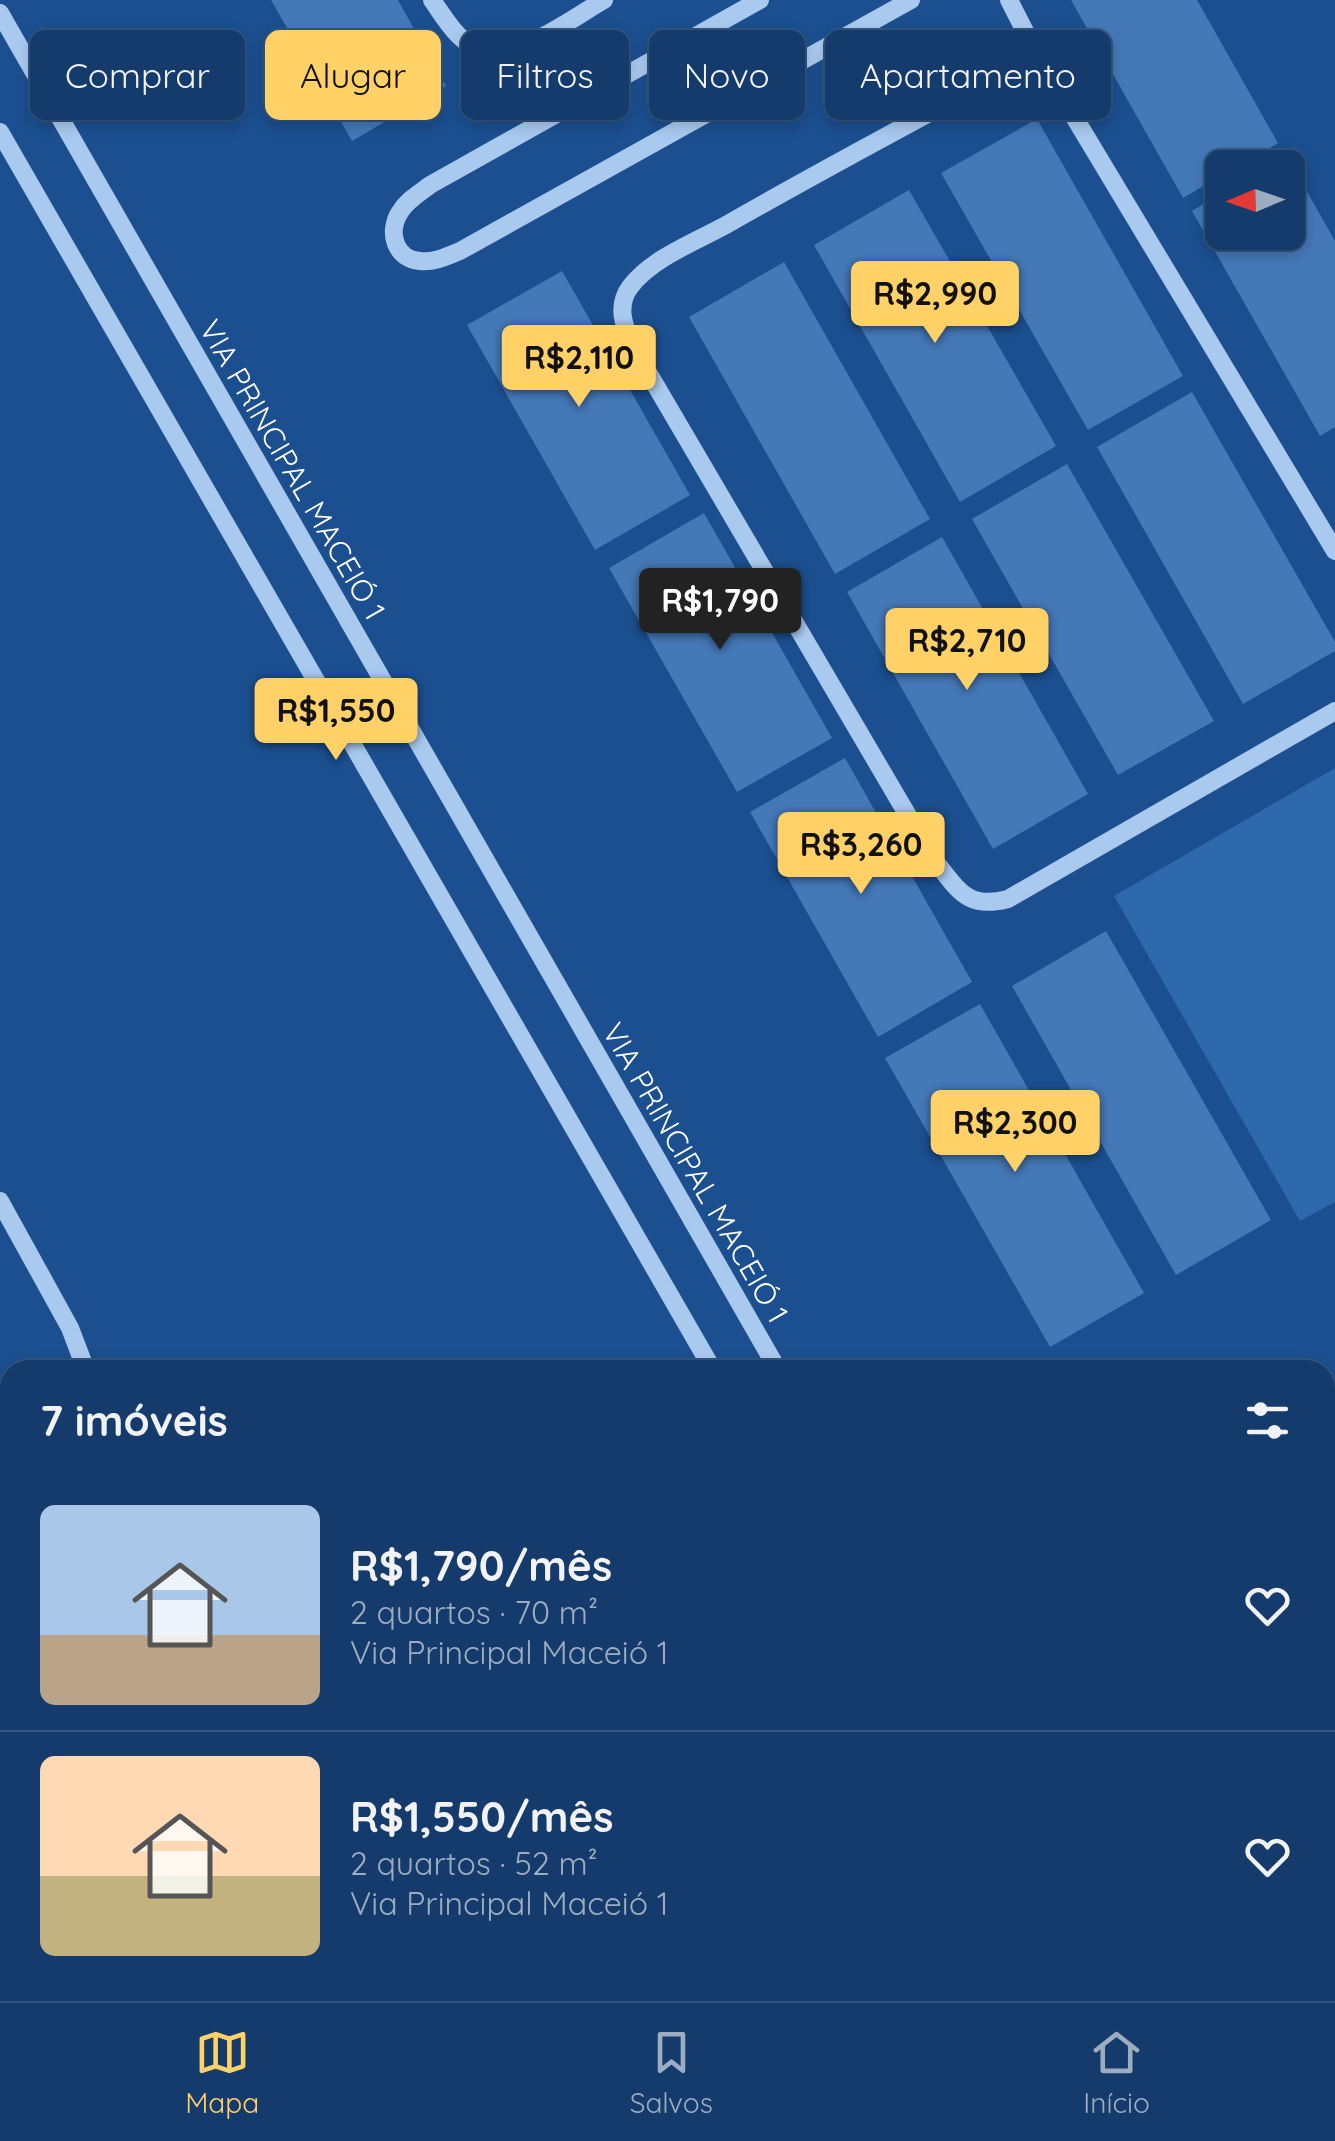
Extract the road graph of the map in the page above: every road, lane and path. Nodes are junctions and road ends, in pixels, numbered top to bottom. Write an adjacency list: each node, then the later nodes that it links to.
1 (432, 0): 2 (street)
2 (604, 0)
3 (760, 0): 4 (street)
4 (912, 0)
5 (1011, 3): 7 (street)
6 (0, 13): 16 (street, VIA PRINCIPAL MACEIÓ 1)
7 (1024, 30)
8 (917, 120): 12 (street)
9 (1076, 120): 11 (street)
10 (0, 132): 15 (street)
11 (1335, 551)
12 (1335, 711)
13 (0, 1201): 14 (street)
14 (82, 1360)
15 (707, 1360)
16 (772, 1360)

